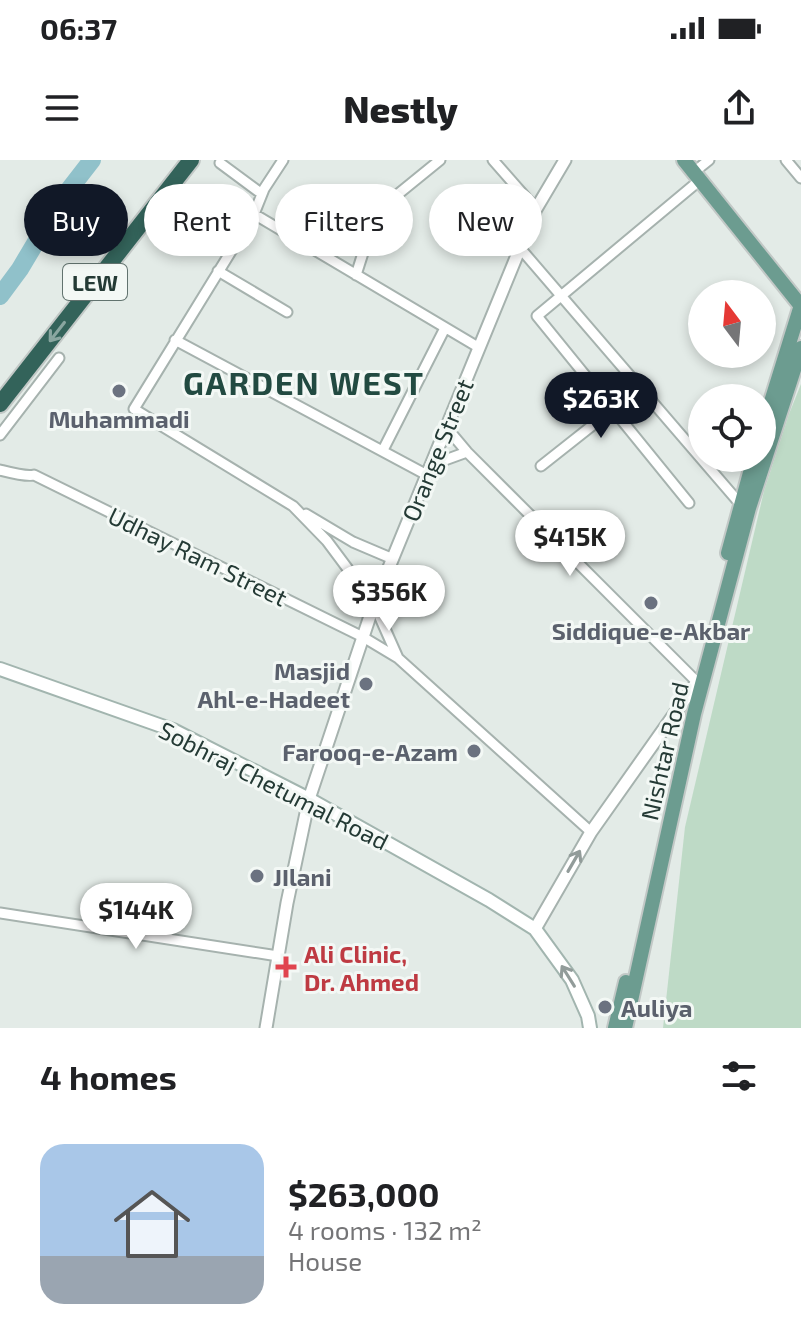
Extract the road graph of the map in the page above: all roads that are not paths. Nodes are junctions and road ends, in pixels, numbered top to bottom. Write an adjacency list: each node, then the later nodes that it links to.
1 (181, 160): 12 (highway, LEW)
2 (191, 160): 13 (highway, LEW)
3 (283, 160): 15 (street)
4 (440, 160): 24 (street)
5 (493, 160): 14 (street)
6 (565, 160): 16 (street, Orange Street)
7 (709, 160): 10 (street)
8 (786, 160): 11 (street)
9 (220, 163): 15 (street)
10 (693, 170): 25 (street); 26 (main road)
11 (801, 178)
12 (168, 184)
13 (172, 184)
14 (514, 184)
15 (262, 194): 17 (street)
16 (542, 199)
17 (259, 202)
18 (259, 217): 24 (street)
19 (144, 220): 35 (highway, LEW, one-way to 35)
20 (227, 256): 23 (street)
21 (517, 256): 30 (street, Orange Street)
22 (527, 256): 25 (street)
23 (218, 271): 27 (street); 29 (street)
24 (356, 275): 28 (street)
25 (561, 295): 34 (street); 36 (street)
26 (801, 306): 33 (main road)
27 (287, 312)
28 (445, 328): 30 (street); 39 (street)
29 (175, 340): 39 (street); 46 (street)
30 (478, 347): 37 (street, Orange Street)
31 (801, 348): 47 (main road, Nishtar Road)
32 (59, 358): 38 (street)
33 (776, 386)
34 (641, 387): 36 (street); 47 (street)
35 (0, 404)
36 (612, 410): 41 (street); 45 (street)
37 (446, 427): 40 (street); 44 (street, Orange Street)
38 (0, 435)
39 (383, 450): 44 (street)
40 (467, 452): 44 (street); 53 (street)
41 (541, 466)
42 (0, 470): 50 (street, Udhay Ram Street)
43 (751, 472): 47 (main road, Nishtar Road)
44 (427, 475): 48 (street, Orange Street)
45 (689, 503)
46 (293, 506): 48 (street); 49 (street)
47 (744, 506): 53 (main road, Nishtar Road); 62 (main road, Nishtar Road)
48 (393, 559): 49 (street, Orange Street)
49 (374, 604): 50 (street, Orange Street); 51 (street)
50 (363, 637): 51 (street, Udhay Ram Street); 54 (street, Orange Street)
51 (398, 658): 55 (street)
52 (0, 669): 54 (main road, Sobhraj Chetumal Road)
53 (697, 682): 55 (street); 61 (main road, Nishtar Road)
54 (309, 799): 57 (main road, Sobhraj Chetumal Road); 58 (street, Orange Street)
55 (591, 832): 57 (street, one-way to 55)
56 (0, 913): 58 (street)
57 (535, 929): 60 (main road, one-way to 57)
58 (278, 956): 59 (street, Orange Street)
59 (266, 1028)
60 (590, 1028)
61 (615, 1028)
62 (625, 1028)

